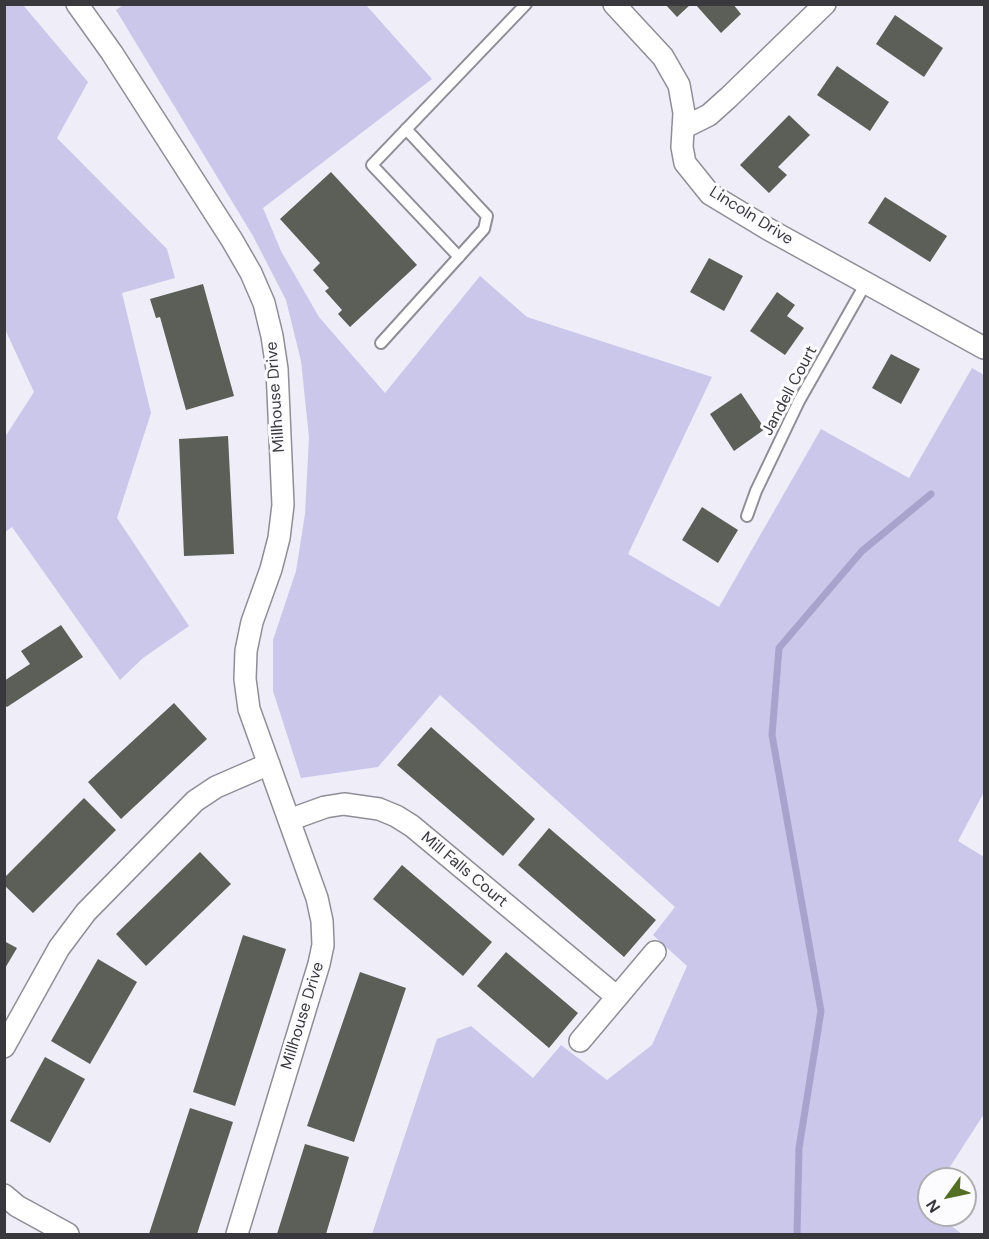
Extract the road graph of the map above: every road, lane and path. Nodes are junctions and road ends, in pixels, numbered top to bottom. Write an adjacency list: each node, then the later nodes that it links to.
1 (77, 4): 12 (street, Millhouse Drive)
2 (526, 4): 6 (lane)
3 (615, 4): 5 (street, Lincoln Drive)
4 (825, 4): 5 (street)
5 (683, 128): 8 (street, Lincoln Drive)
6 (406, 129): 7 (lane); 7 (lane)
7 (459, 257): 9 (lane)
8 (866, 283): 10 (street, Lincoln Drive); 11 (lane, Jandell Court)
9 (381, 343)
10 (984, 348)
11 (747, 516)
12 (269, 764): 13 (street, Millhouse Drive); 17 (street)
13 (289, 820): 15 (street, Mill Falls Court); 20 (street, Millhouse Drive)
14 (655, 952): 15 (street)
15 (617, 997): 16 (street)
16 (580, 1041)
17 (4, 1047)
18 (4, 1195): 19 (street)
19 (68, 1234)
20 (237, 1234)

